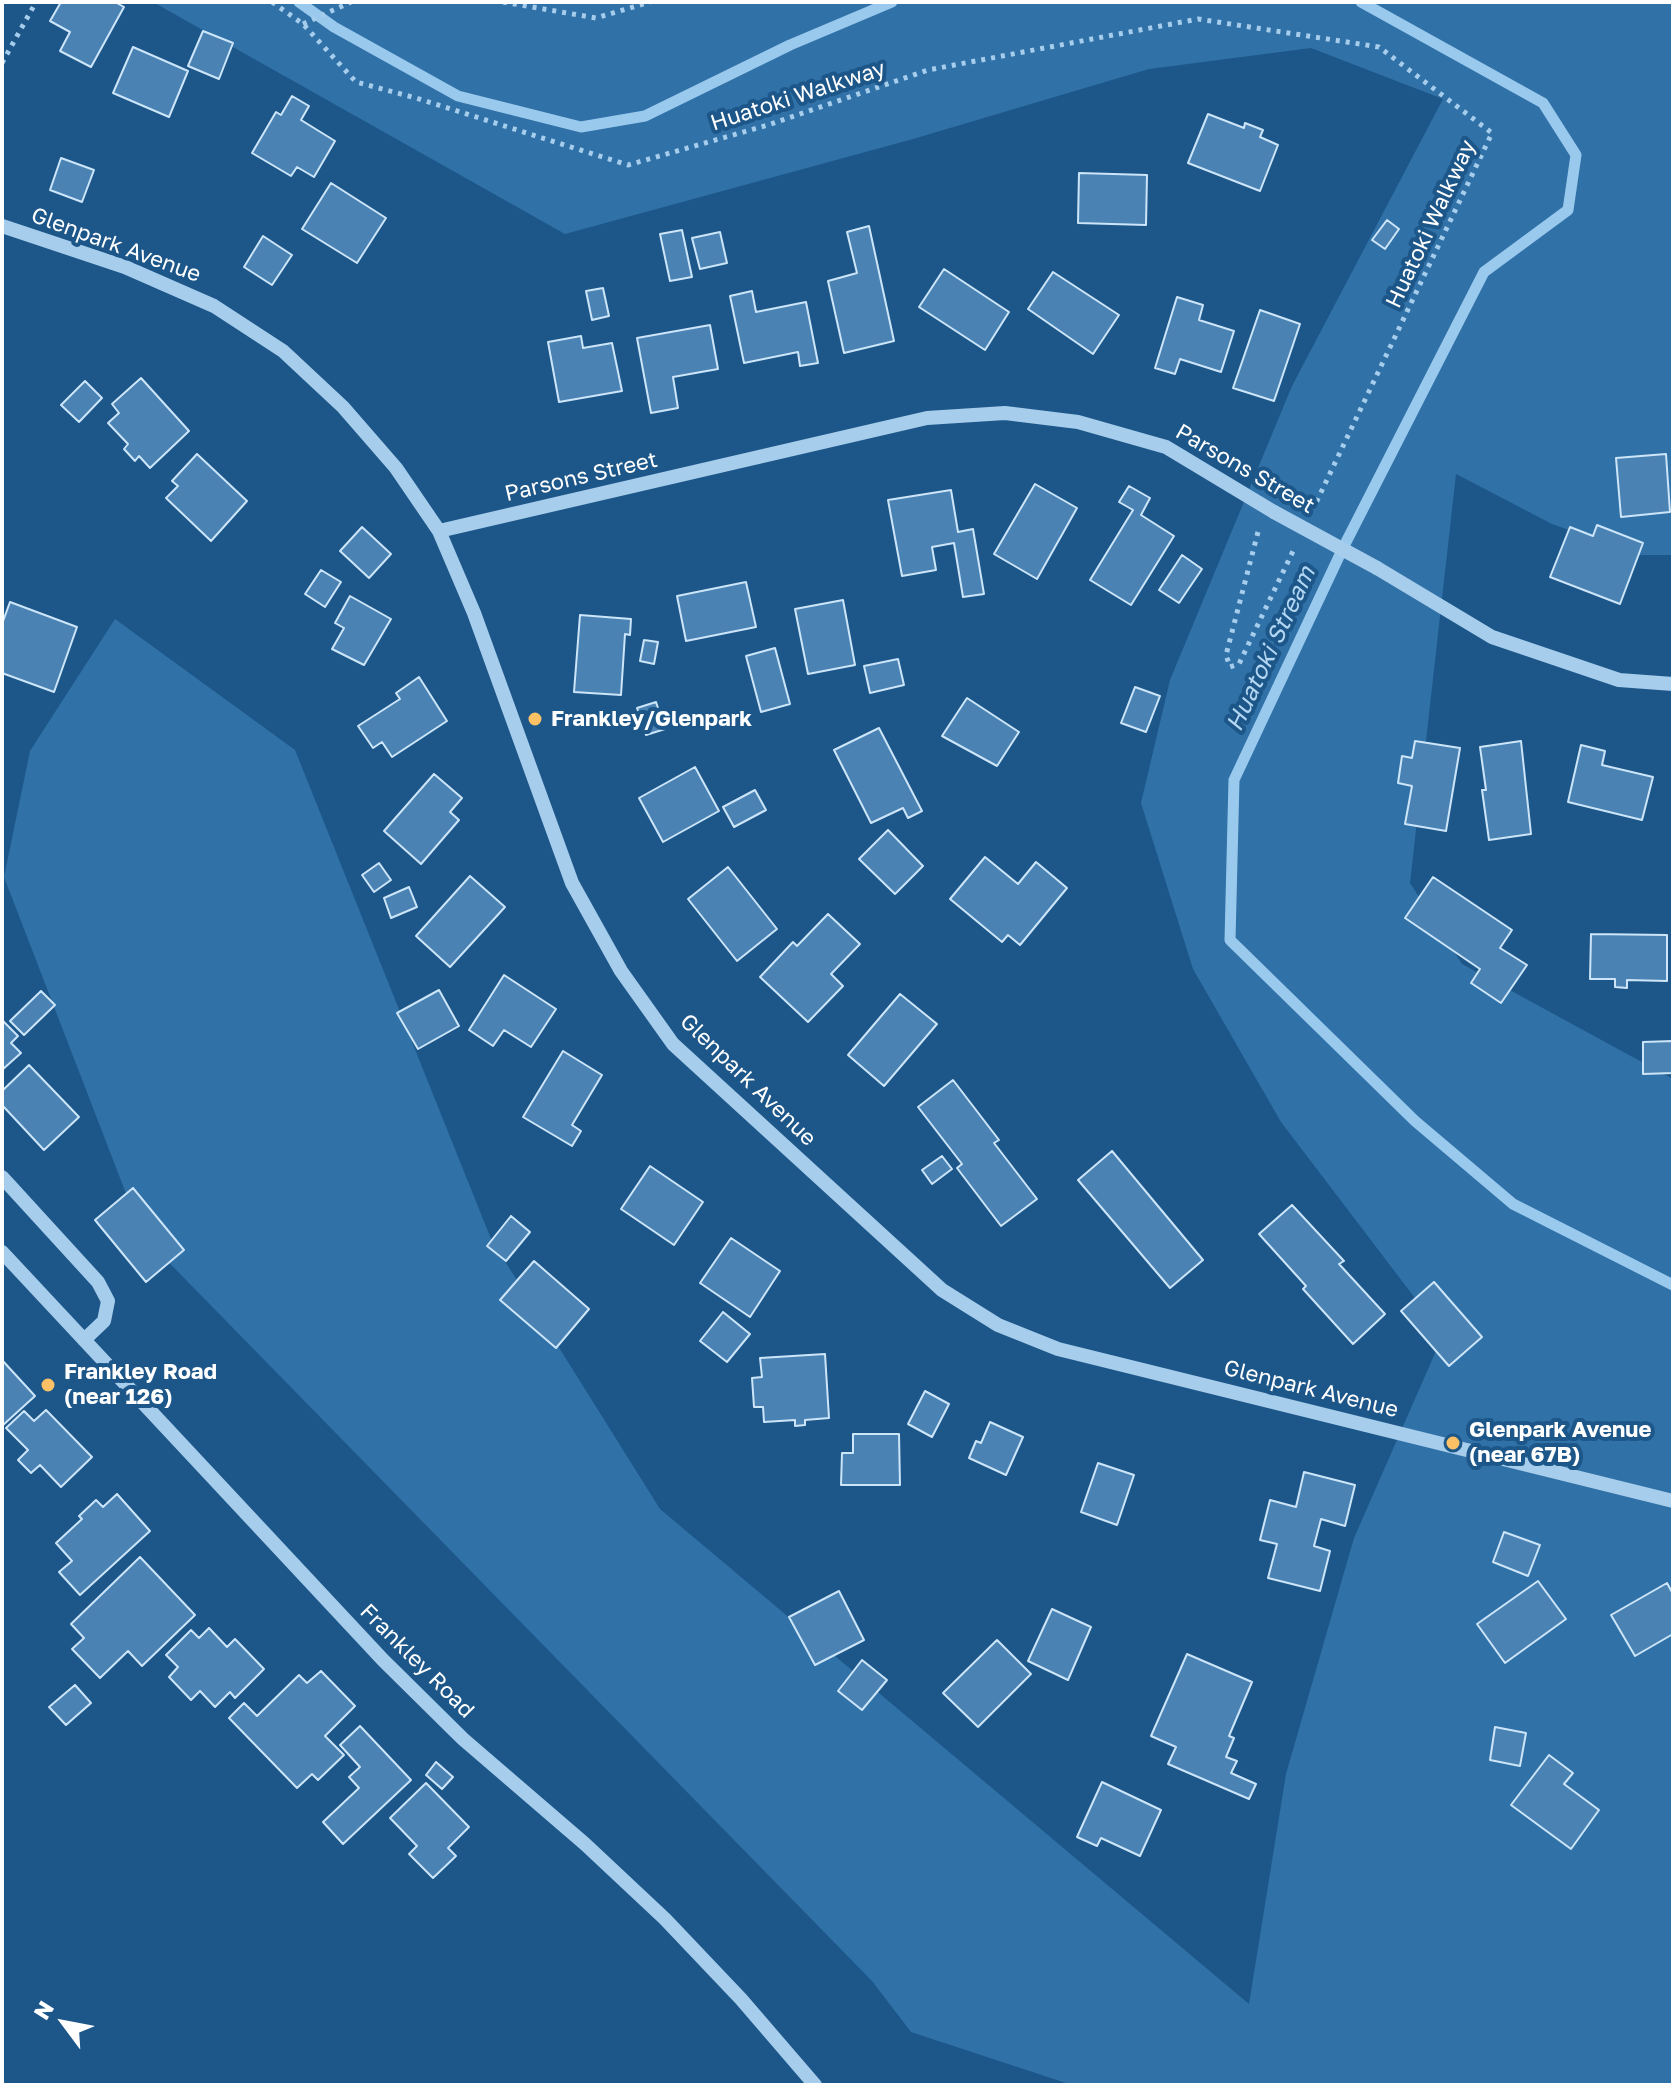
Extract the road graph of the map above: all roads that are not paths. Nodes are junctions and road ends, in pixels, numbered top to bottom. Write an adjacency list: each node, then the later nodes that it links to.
1 (2, 226): 2 (street, Glenpark Avenue)
2 (439, 531): 3 (street, Parsons Street, bridge); 7 (street, Glenpark Avenue)
3 (1673, 684)
4 (2, 1177): 6 (street)
5 (2, 1252): 6 (street, Frankley Road)
6 (84, 1340): 8 (street, Frankley Road)
7 (1673, 1501)
8 (815, 2085)

